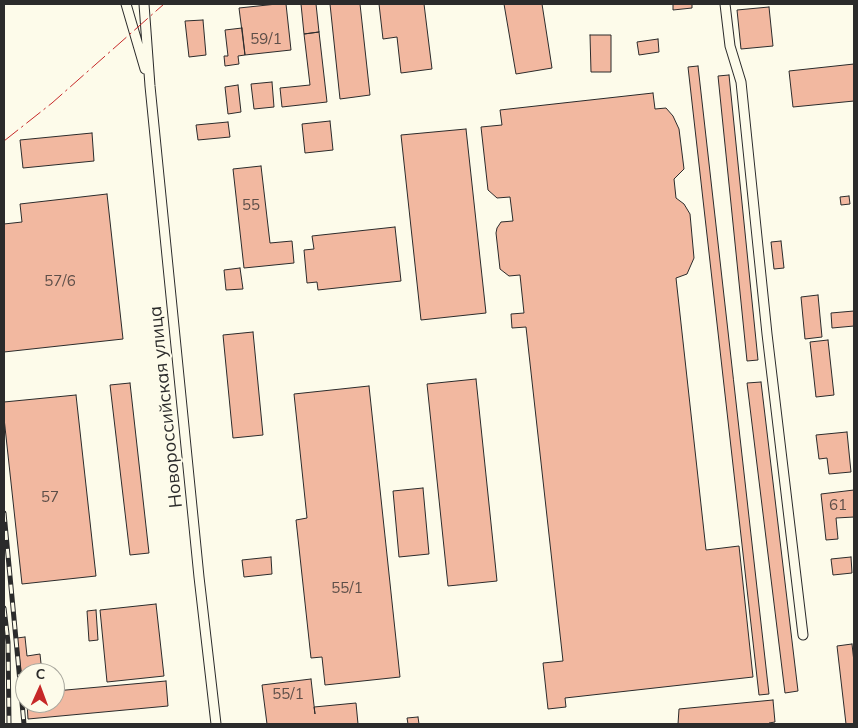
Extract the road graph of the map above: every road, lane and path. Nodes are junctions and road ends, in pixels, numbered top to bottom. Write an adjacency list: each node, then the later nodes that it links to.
1 (126, 4): 4 (street)
2 (144, 4): 4 (street)
3 (725, 4): 5 (street)
4 (150, 86): 6 (street, Новороссийская улица)
5 (803, 635)
6 (216, 724)

